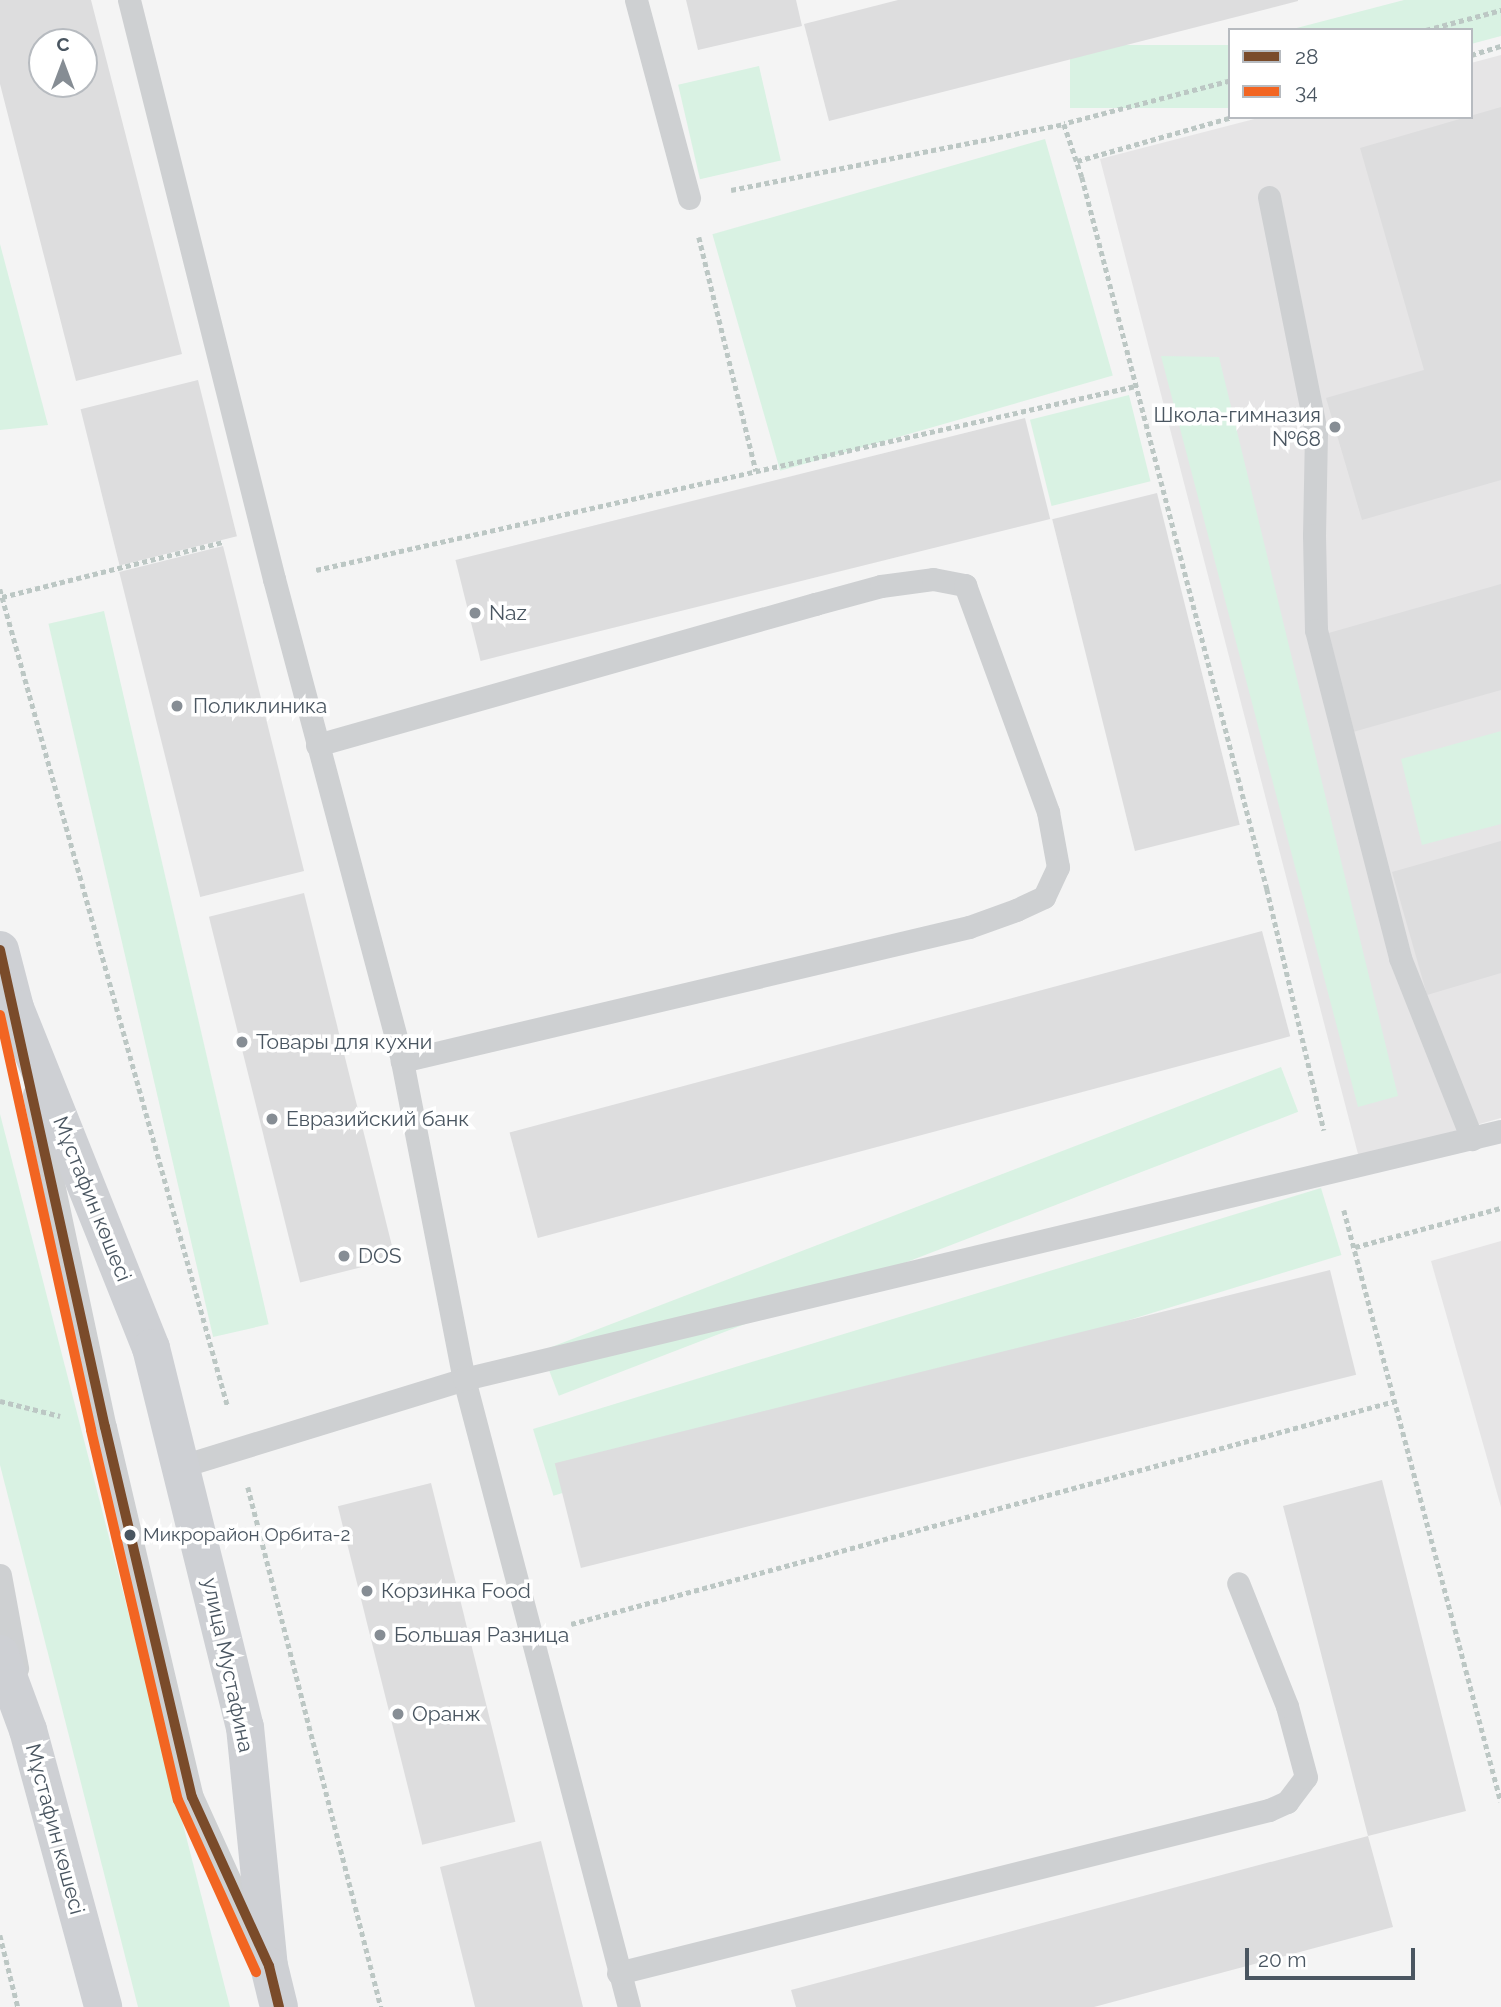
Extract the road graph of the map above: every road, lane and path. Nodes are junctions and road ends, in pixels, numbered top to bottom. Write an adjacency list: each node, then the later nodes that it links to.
1 (129, 0): 15 (lane)
2 (636, 0): 12 (lane)
3 (1501, 10): 4 (path)
4 (1434, 28)
5 (1501, 47): 6 (path)
6 (1473, 54)
7 (1228, 82): 9 (path)
8 (1228, 118): 10 (path)
9 (1064, 124): 10 (path); 12 (path)
10 (1077, 161): 13 (path)
11 (1269, 197): 24 (lane)
12 (690, 198): 14 (path)
13 (1136, 386): 14 (path); 25 (path)
14 (756, 471): 16 (path)
15 (262, 531): 16 (lane); 18 (path)
16 (274, 579): 19 (lane)
17 (0, 589): 18 (path)
18 (2, 597): 31 (path)
19 (317, 745): 22 (lane); 22 (lane)
20 (0, 950): 21 (street, Мұстафин көшесі)
21 (15, 1008): 30 (street, Мұстафин көшесі); 40 (lane)
22 (402, 1061): 28 (lane)
23 (1501, 1131): 24 (lane)
24 (1472, 1139): 25 (lane)
25 (1335, 1173): 27 (path); 28 (lane)
26 (1501, 1208): 27 (path)
27 (1355, 1248): 29 (path)
28 (464, 1379): 31 (lane); 35 (lane)
29 (1395, 1401): 35 (path); 38 (path)
30 (167, 1410): 32 (street, улица Мустафина)
31 (238, 1449): 32 (lane); 45 (path)
32 (182, 1466): 40 (street, улица Мустафина)
33 (0, 1575): 37 (lane)
34 (1238, 1583): 41 (lane)
35 (530, 1635): 41 (lane)
36 (0, 1654): 37 (street, Мұcтафин көшесі)
37 (28, 1730): 43 (street, Мұcтафин көшесі)
38 (1501, 1802)
39 (0, 1935): 42 (path)
40 (269, 1966): 44 (street)
41 (618, 1973): 46 (lane)
42 (18, 2007)
43 (103, 2007)
44 (279, 2007)
45 (381, 2007)
46 (629, 2007)

